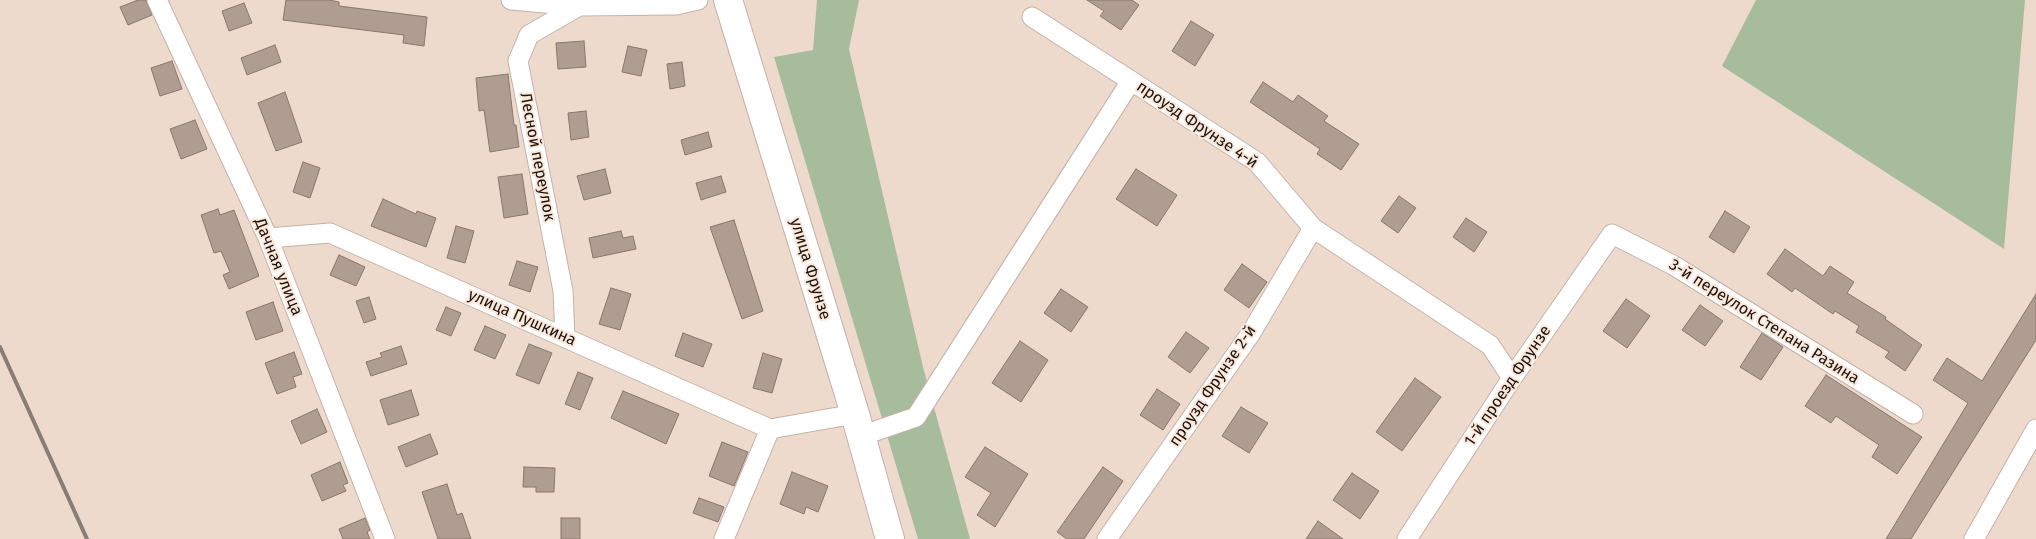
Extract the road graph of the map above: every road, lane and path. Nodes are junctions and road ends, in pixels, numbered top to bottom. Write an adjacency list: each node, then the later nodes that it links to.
1 (511, 0): 5 (street)
2 (698, 0): 5 (street)
3 (728, 0): 14 (street, улица Фрунзе)
4 (159, 1): 10 (street, Дачная улица)
5 (578, 6): 11 (street, Лесной переулок)
6 (1032, 17): 7 (street, проузд Фрунзе 4-й)
7 (1131, 81): 8 (street, проузд Фрунзе 4-й); 14 (street)
8 (1313, 228): 12 (street, проузд Фрунзе 4-й); 20 (street, проузд Фрунзе 2-й)
9 (1612, 234): 12 (street, 1-й проезд Фрунзе); 13 (street, 3-й переулок Степана Разина)
10 (268, 238): 11 (street, улица Пушкина); 17 (street, Дачная улица)
11 (565, 338): 15 (street, улица Пушкина)
12 (1512, 378): 21 (street, 1-й проезд Фрунзе)
13 (1913, 414)
14 (858, 425): 15 (street); 19 (street, улица Фрунзе)
15 (770, 429): 18 (street)
16 (2036, 429): 22 (street)
17 (385, 539)
18 (724, 539)
19 (890, 539)
20 (1107, 539)
21 (1407, 539)
22 (1974, 539)

